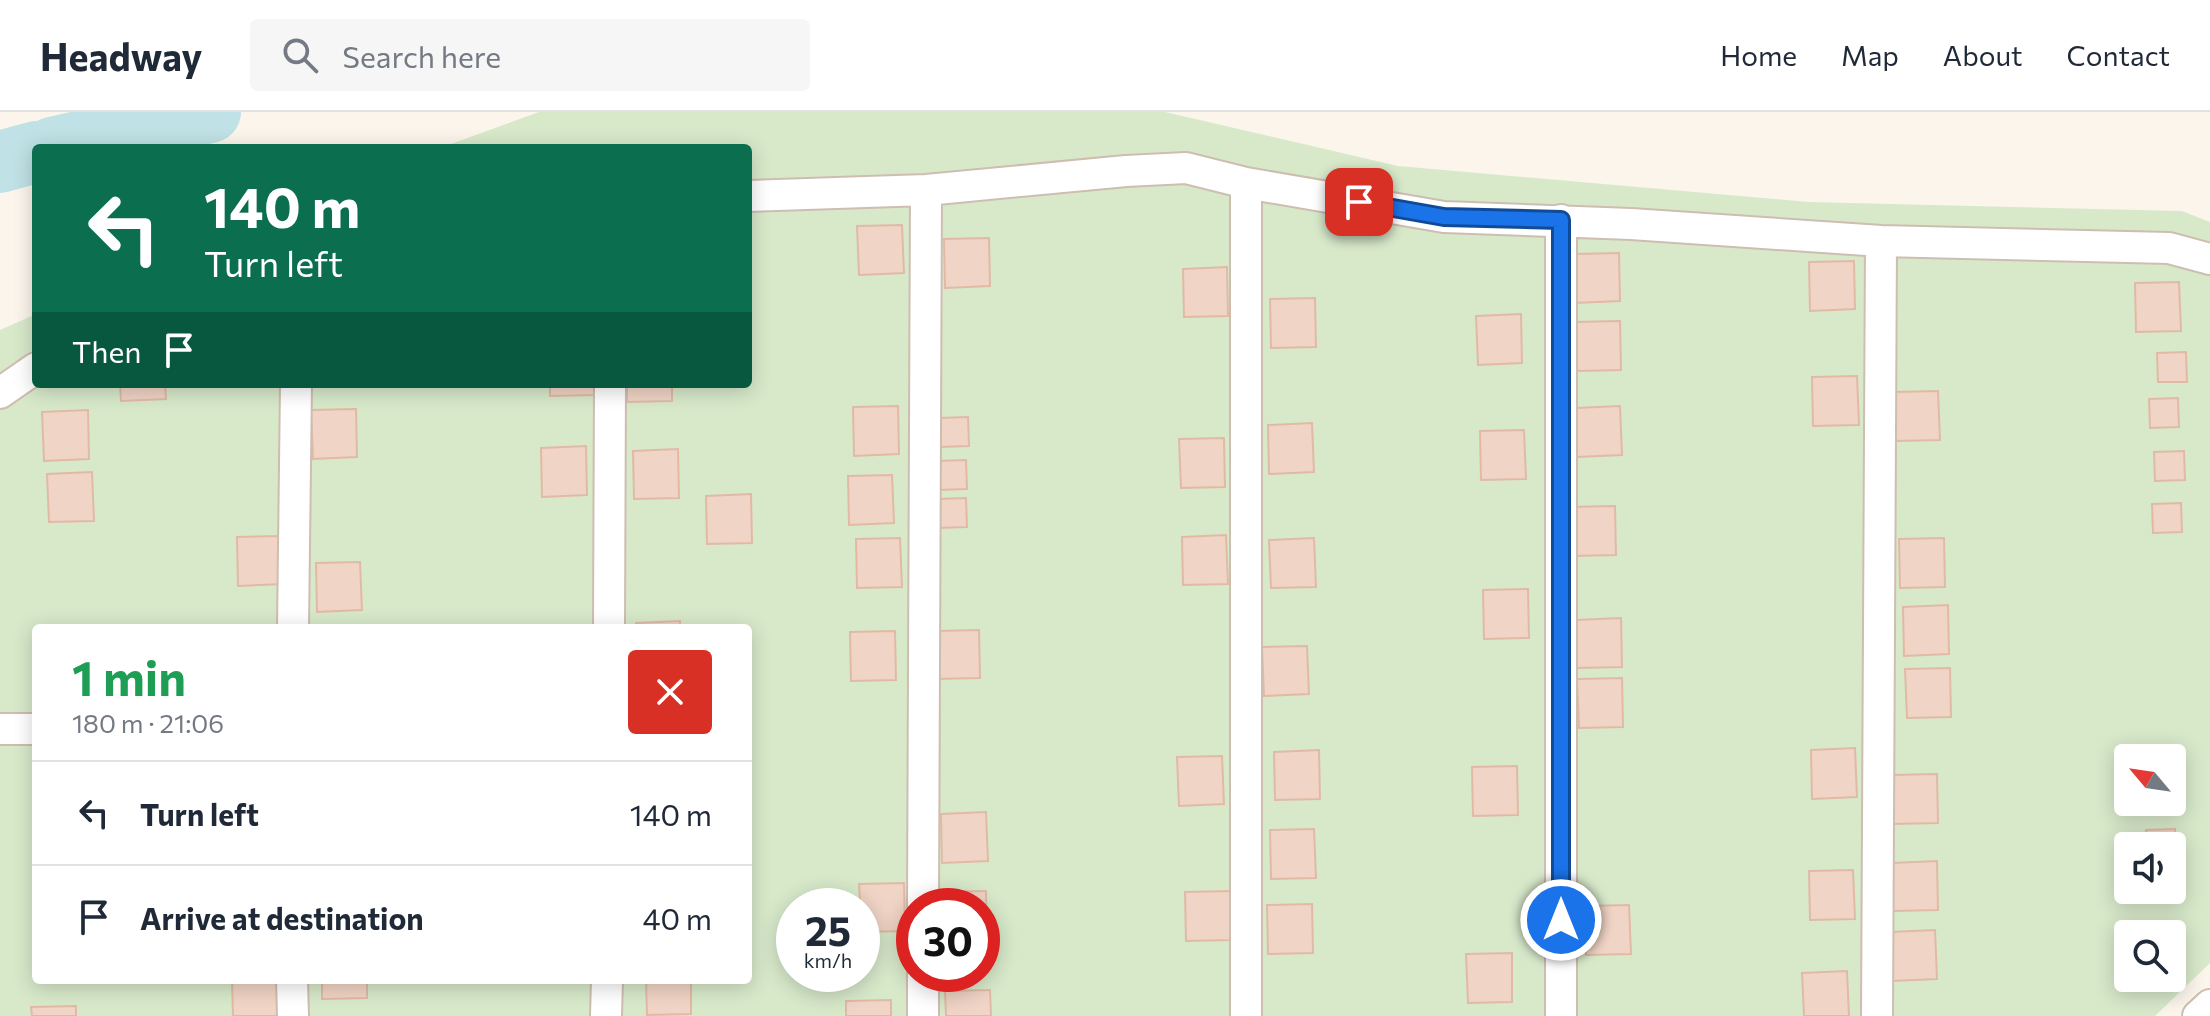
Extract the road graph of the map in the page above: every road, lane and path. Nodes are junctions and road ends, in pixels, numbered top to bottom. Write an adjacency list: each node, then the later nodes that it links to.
1 (1246, 183): 2 (street); 4 (street); 23 (street)
2 (926, 190): 3 (street); 15 (street)
3 (752, 196)
4 (1561, 220): 5 (street); 24 (street)
5 (1881, 241): 6 (street); 25 (street)
6 (2210, 259)
7 (32, 371): 10 (street)
8 (296, 388): 11 (street)
9 (610, 388): 12 (street)
10 (0, 393)
11 (293, 624)
12 (609, 624)
13 (0, 729): 14 (street)
14 (32, 729)
15 (923, 888)
16 (292, 984): 20 (street)
17 (607, 984): 21 (street)
18 (923, 992): 22 (street)
19 (2210, 1005): 26 (street)
20 (293, 1016)
21 (606, 1016)
22 (923, 1016)
23 (1246, 1016)
24 (1561, 1016)
25 (1877, 1016)
26 (2198, 1016)

